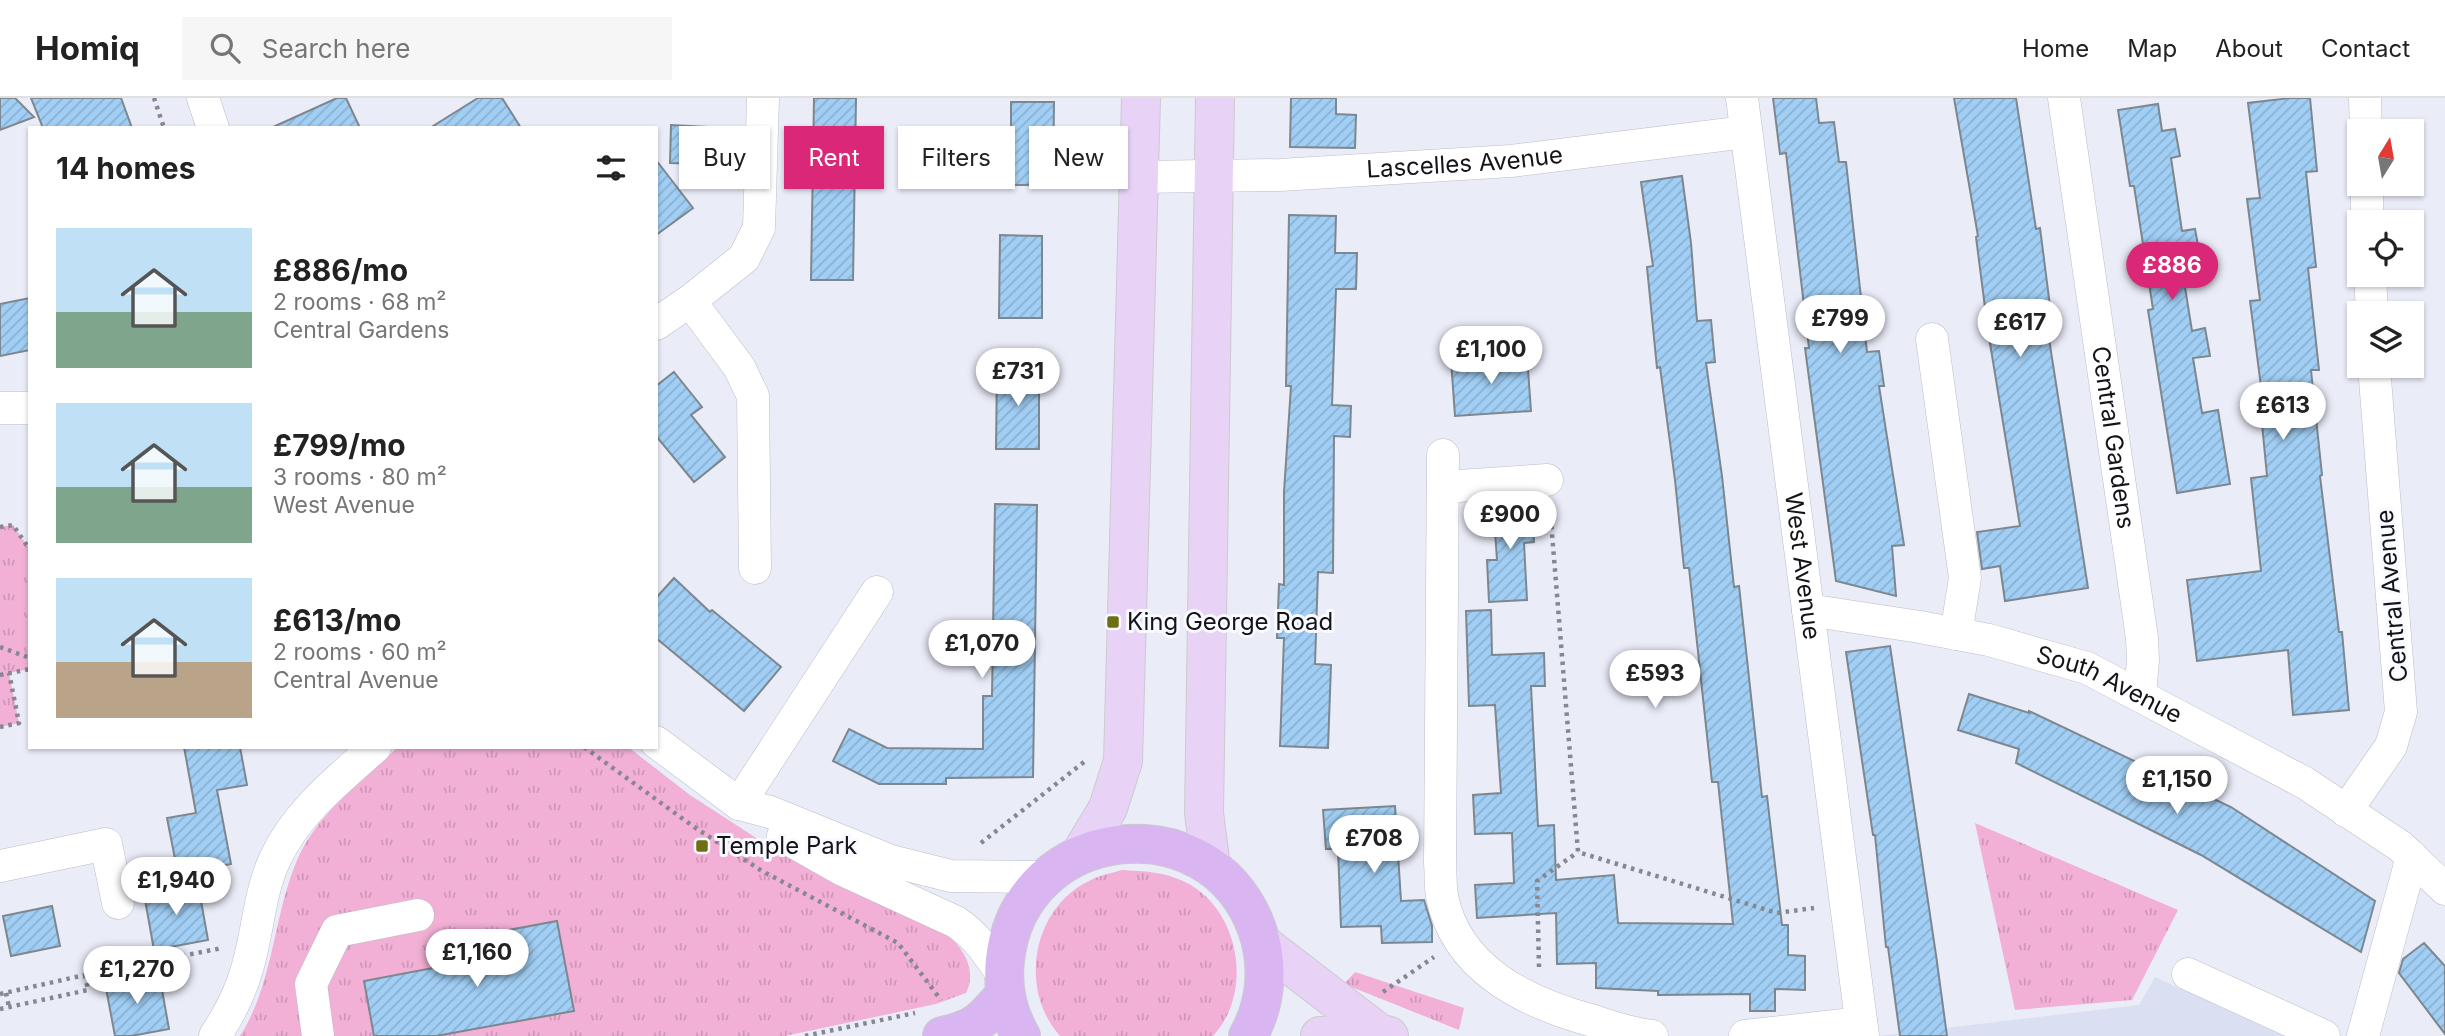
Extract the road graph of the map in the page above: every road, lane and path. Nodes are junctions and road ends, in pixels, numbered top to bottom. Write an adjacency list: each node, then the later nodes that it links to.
1 (155, 98): 10 (path)
2 (203, 98): 11 (street)
3 (763, 98): 15 (street)
4 (1141, 98): 14 (main road)
5 (1215, 98): 13 (main road)
6 (1742, 98): 12 (street, West Avenue)
7 (2064, 98): 35 (street, Central Gardens)
8 (2365, 98): 9 (street)
9 (2366, 119)
10 (163, 126)
11 (212, 126)
12 (1746, 132): 13 (street, Lascelles Avenue); 28 (street, West Avenue)
13 (1214, 175): 14 (street, Lascelles Avenue); 47 (main road)
14 (1139, 177): 44 (main road)
15 (690, 301): 16 (street); 26 (street)
16 (658, 323)
17 (1932, 339): 29 (street)
18 (2375, 378): 42 (street, Central Avenue)
19 (0, 408): 20 (street)
20 (28, 408)
21 (1443, 455): 23 (street)
22 (1547, 480): 23 (street); 43 (path)
23 (1443, 486): 54 (street)
24 (0, 527): 25 (path)
25 (28, 547)
26 (755, 568)
27 (877, 592): 41 (street)
28 (1808, 610): 29 (street, South Avenue); 52 (street, West Avenue)
29 (1956, 634): 35 (street, South Avenue)
30 (0, 647): 31 (path)
31 (28, 657)
32 (28, 669): 33 (path)
33 (9, 673): 34 (path); 36 (path)
34 (0, 675)
35 (2140, 694): 42 (street, South Avenue)
36 (0, 727)
37 (658, 743): 41 (street)
38 (587, 749): 64 (path)
39 (358, 753): 55 (street)
40 (1093, 756): 48 (path)
41 (740, 804): 48 (street); 59 (street)
42 (2346, 811): 45 (street, South Avenue)
43 (1578, 852): 52 (path); 61 (path)
44 (1081, 853): 47 (highway); 49 (highway)
45 (2412, 857): 50 (street, South Avenue); 76 (street)
46 (0, 866): 51 (street)
47 (1211, 867): 56 (highway)
48 (968, 876): 49 (street)
49 (1045, 877): 59 (highway)
50 (2445, 889)
51 (118, 903)
52 (1846, 904): 66 (street, West Avenue)
53 (418, 915): 68 (street)
54 (1460, 939): 61 (street); 65 (path)
55 (253, 942): 58 (path); 67 (street)
56 (1262, 943): 65 (main road); 71 (highway)
57 (2188, 974): 75 (street)
58 (85, 975): 60 (path); 62 (path)
59 (1004, 985): 64 (highway); 70 (highway)
60 (3, 993): 62 (path)
61 (1539, 1003): 73 (street)
62 (9, 1007): 63 (path)
63 (0, 1009)
64 (936, 1018): 69 (path)
65 (1373, 1027): 72 (main road)
66 (1862, 1029): 74 (street)
67 (217, 1035)
68 (318, 1036)
69 (805, 1036)
70 (1021, 1036)
71 (1248, 1036)
72 (1320, 1036)
73 (1652, 1036)
74 (1745, 1036)
75 (2324, 1036)
76 (2363, 1036)

